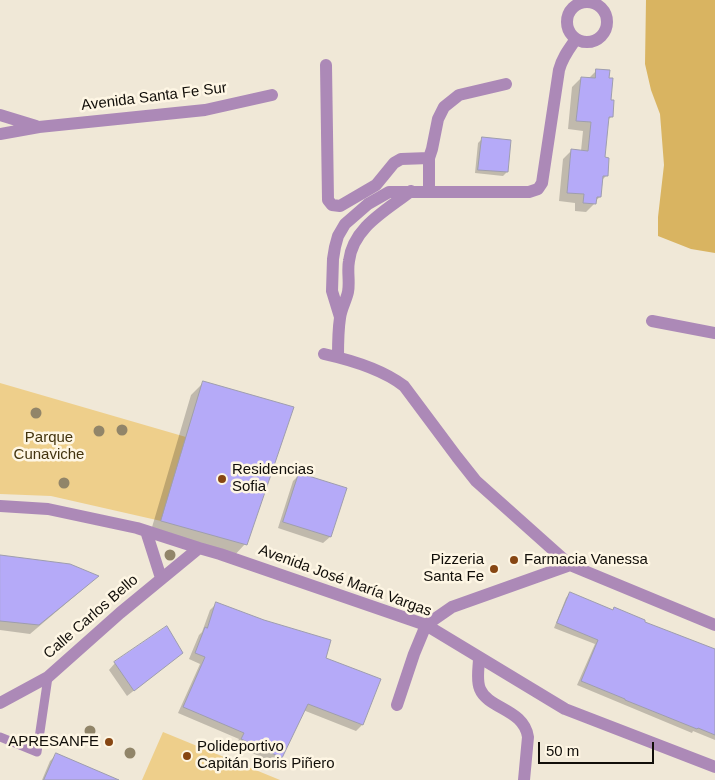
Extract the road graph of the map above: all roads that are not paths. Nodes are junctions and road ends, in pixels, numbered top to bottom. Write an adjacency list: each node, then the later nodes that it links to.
1 (576, 39): 10 (street)
2 (326, 65): 8 (street)
3 (506, 84): 8 (street)
4 (272, 94): 6 (street, Avenida Santa Fe Sur)
5 (0, 115): 6 (street, Avenida Santa Fe Sur)
6 (38, 127): 7 (street, Avenida Santa Fe Sur)
7 (0, 134)
8 (429, 158): 10 (street)
9 (412, 191): 10 (street); 11 (street); 12 (street)
10 (429, 191)
11 (345, 224): 12 (street); 13 (street)
12 (359, 234): 13 (street)
13 (340, 317): 17 (street)
14 (652, 321): 15 (street)
15 (715, 334)
16 (324, 354): 17 (street)
17 (338, 357): 21 (street)
18 (0, 506): 19 (street, Avenida José María Vargas)
19 (146, 531): 20 (street, Avenida José María Vargas); 22 (street)
20 (199, 548): 22 (street, Calle Carlos Bello); 24 (street, Avenida José María Vargas)
21 (570, 565): 23 (street); 24 (street)
22 (161, 578): 26 (street, Calle Carlos Bello)
23 (715, 625)
24 (426, 626): 25 (street, Avenida José María Vargas); 28 (street)
25 (479, 658): 30 (street, Avenida José María Vargas); 31 (street)
26 (48, 677): 27 (street, Calle Carlos Bello); 29 (lane)
27 (0, 703)
28 (397, 705)
29 (0, 737)
30 (715, 767)
31 (524, 780)

